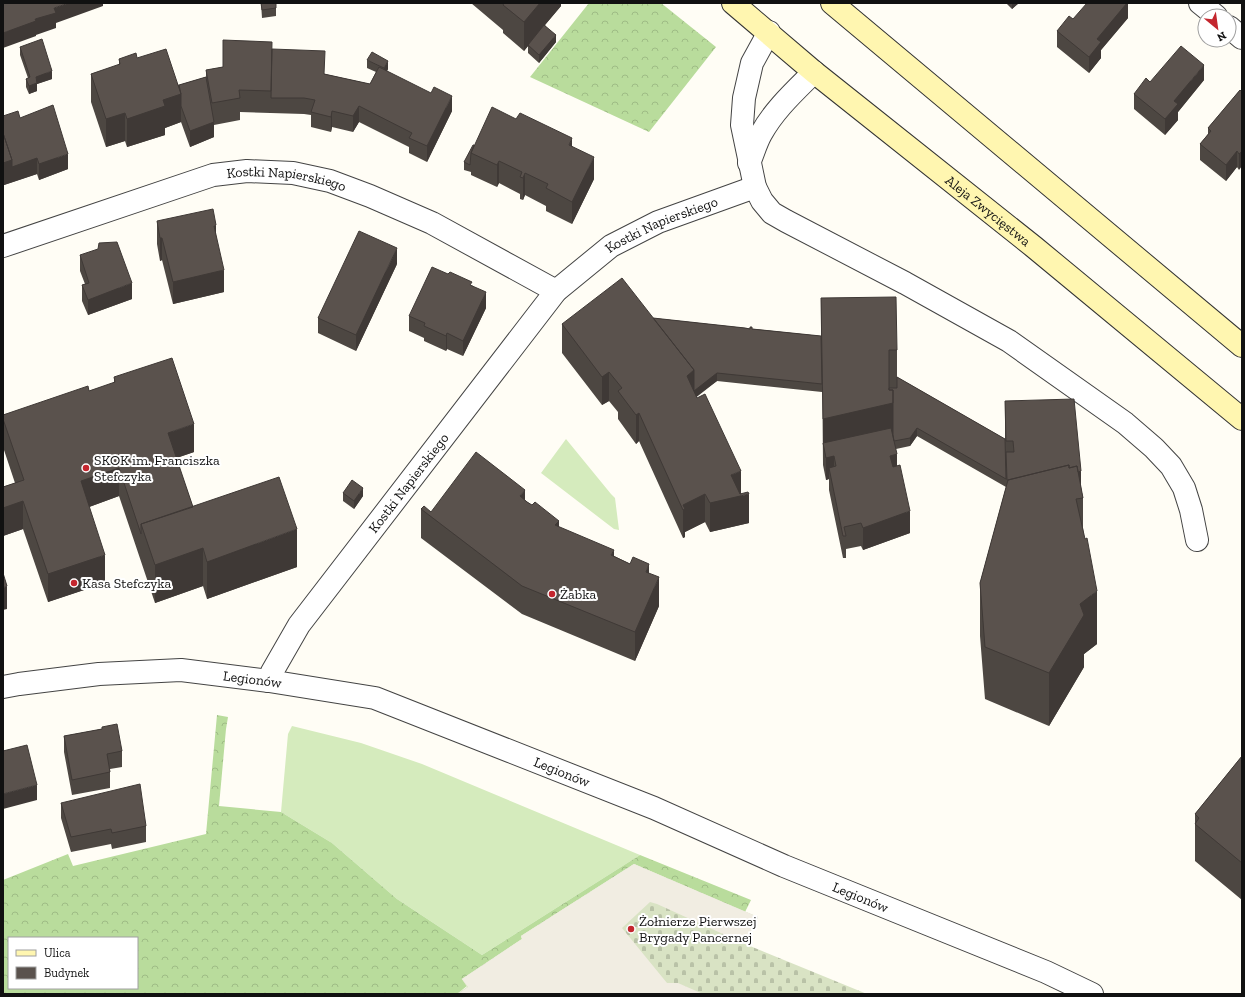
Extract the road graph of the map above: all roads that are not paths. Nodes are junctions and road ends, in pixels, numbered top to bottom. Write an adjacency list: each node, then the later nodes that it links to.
1 (733, 3): 3 (main road, Aleja Zwycięstwa)
2 (832, 3): 9 (main road)
3 (769, 32): 4 (main road, Aleja Zwycięstwa); 5 (street)
4 (814, 72): 5 (street); 10 (main road, Aleja Zwycięstwa)
5 (749, 163): 6 (street)
6 (754, 187): 8 (street, Kostki Napierskiego); 11 (street)
7 (3, 246): 8 (street, Kostki Napierskiego)
8 (556, 291): 12 (street, Kostki Napierskiego)
9 (1242, 346)
10 (1242, 419)
11 (1197, 540)
12 (269, 681): 13 (street, Legionów); 14 (street, Legionów)
13 (3, 687)
14 (1092, 994)

